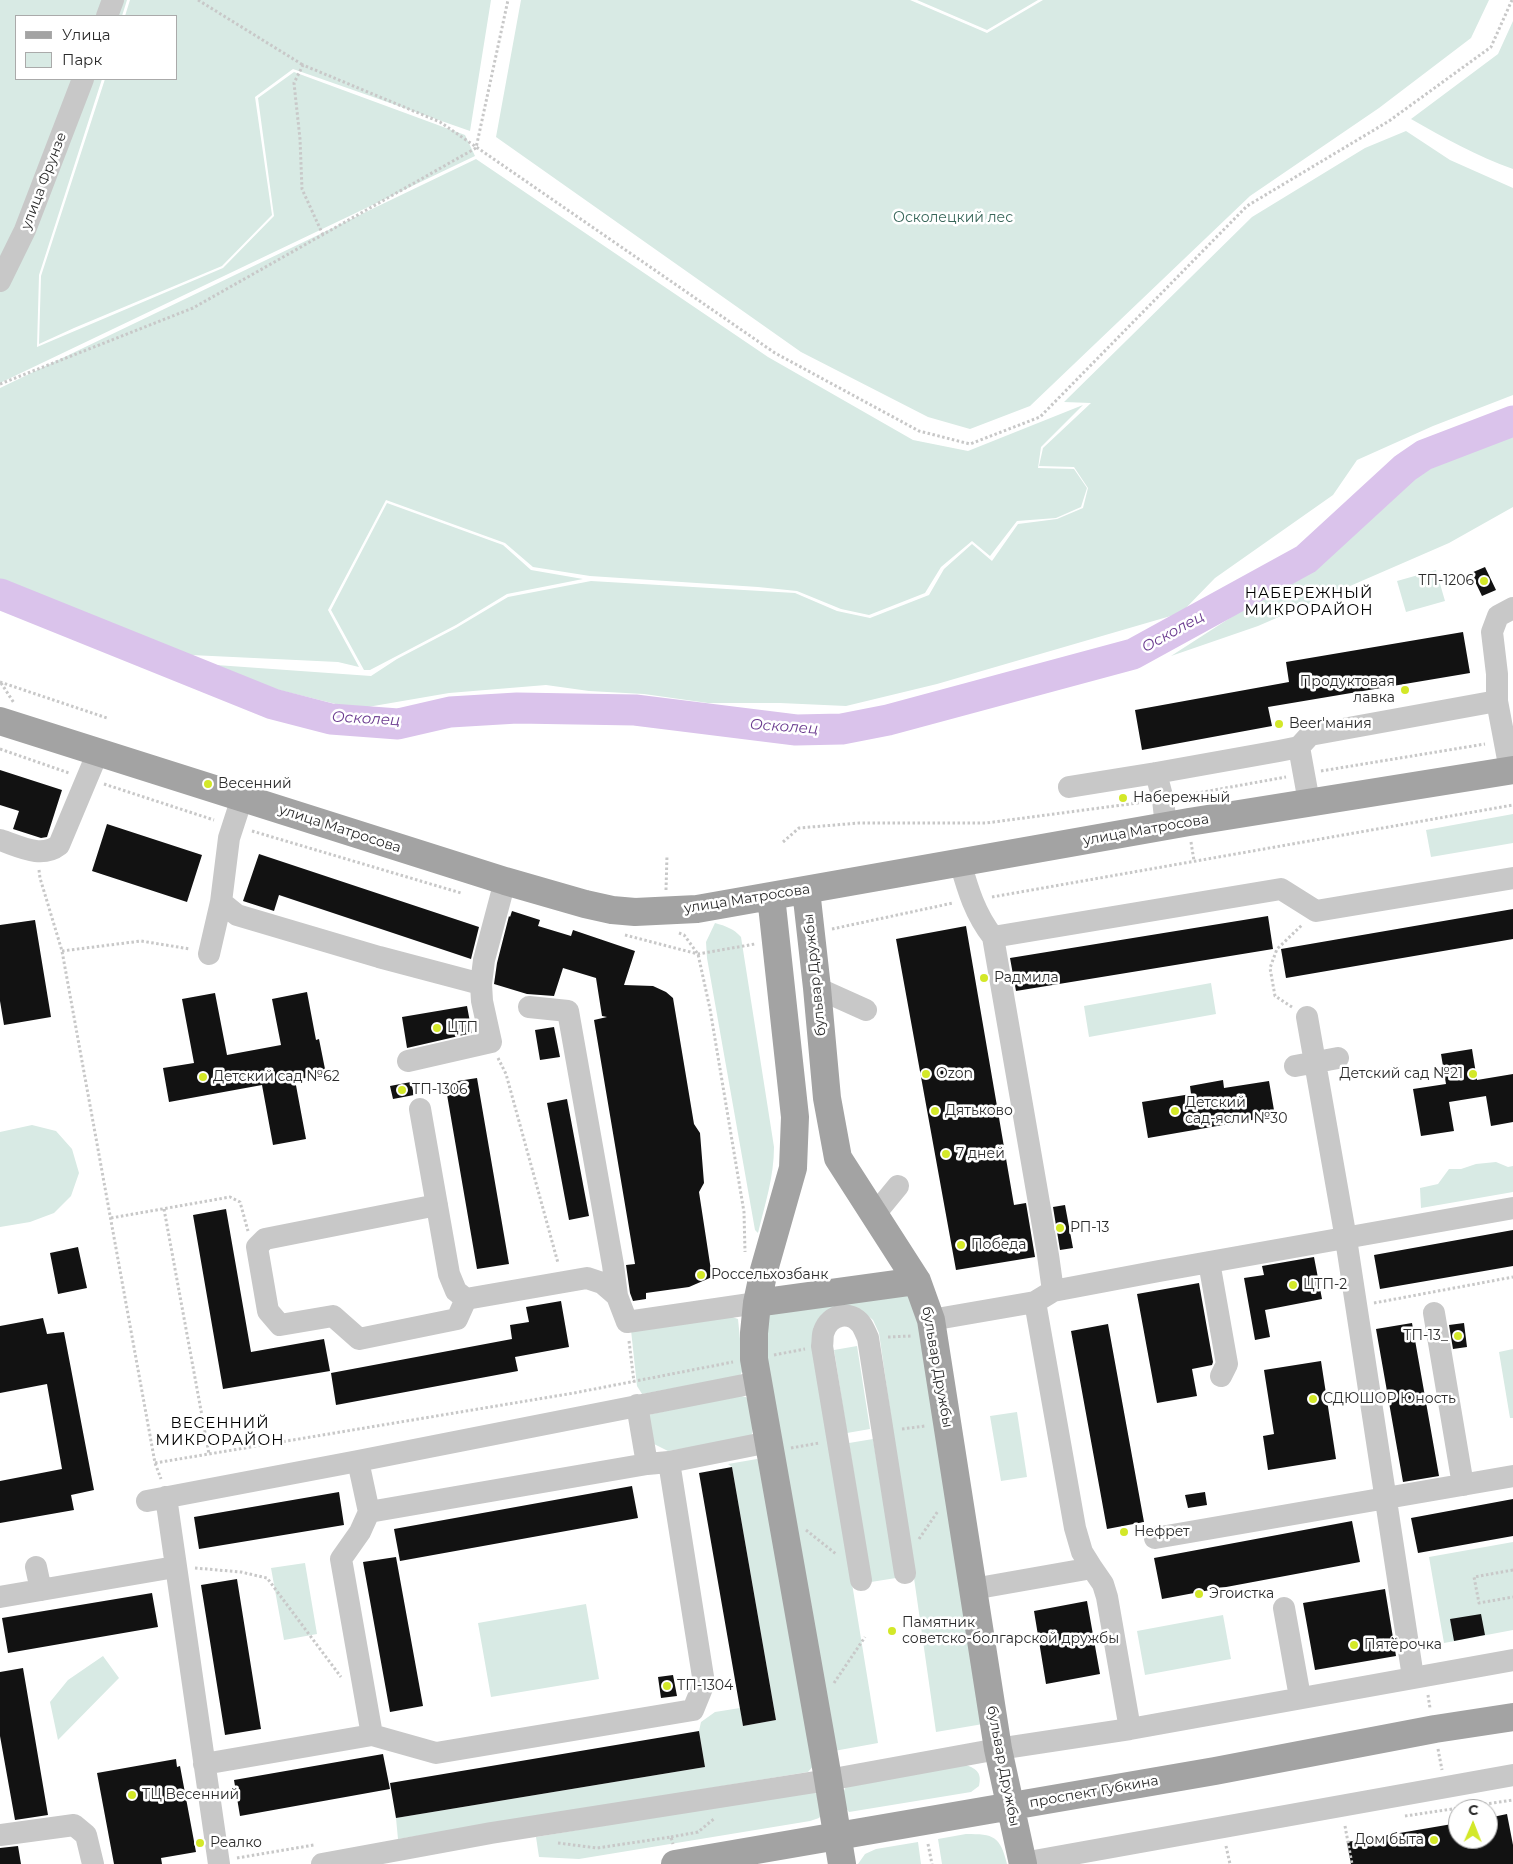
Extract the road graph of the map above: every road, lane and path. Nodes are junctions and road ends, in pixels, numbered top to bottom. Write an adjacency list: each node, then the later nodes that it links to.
1 (113, 0): 5 (street)
2 (198, 0): 6 (path)
3 (508, 0): 8 (path)
4 (1512, 0): 8 (path)
5 (107, 15)
6 (303, 65): 8 (path); 9 (path)
7 (83, 80): 10 (street, улица Фрунзе)
8 (476, 148): 9 (path)
9 (322, 235): 11 (path)
10 (0, 281)
11 (0, 384)
12 (1513, 608): 14 (street)
13 (0, 682): 15 (path)
14 (1497, 702): 17 (street); 20 (street)
15 (107, 718)
16 (0, 721): 19 (main road, улица Матросова)
17 (1299, 747): 21 (street); 25 (street)
18 (0, 749): 22 (path)
19 (98, 752): 22 (street); 24 (main road, улица Матросова)
20 (1511, 770): 25 (main road, улица Матросова)
21 (1156, 773): 23 (street); 28 (street)
22 (87, 778): 27 (path); 30 (street)
23 (1069, 787)
24 (242, 798): 27 (street); 34 (main road, улица Матросова)
25 (1309, 802): 28 (main road, улица Матросова)
26 (1513, 805): 36 (path)
27 (234, 826): 34 (path); 37 (street)
28 (1166, 826): 31 (main road, улица Матросова)
29 (0, 840): 30 (street)
30 (39, 852): 43 (path)
31 (960, 862): 33 (main road, улица Матросова); 36 (street)
32 (1513, 878): 38 (street)
33 (806, 890): 35 (main road, улица Матросова); 40 (main road, бульвар Дружбы)
34 (501, 892): 35 (main road, улица Матросова); 46 (street)
35 (771, 896): 42 (main road)
36 (971, 900): 40 (path); 41 (street)
37 (220, 902): 44 (street); 46 (street)
38 (1316, 911): 41 (street); 50 (path)
39 (621, 934): 45 (path)
40 (810, 934): 47 (main road, бульвар Дружбы)
41 (994, 937): 70 (street)
42 (776, 940): 45 (path); 72 (main road)
43 (62, 951): 44 (path); 61 (path)
44 (210, 951)
45 (698, 954): 64 (path)
46 (481, 984): 51 (street)
47 (817, 988): 49 (street); 60 (main road, бульвар Дружбы)
48 (529, 1007): 69 (street)
49 (866, 1010)
50 (1308, 1017): 54 (street)
51 (490, 1042): 53 (street); 68 (path)
52 (1338, 1058): 54 (street)
53 (408, 1061)
54 (1305, 1064): 62 (street)
55 (420, 1109): 57 (street)
56 (898, 1186): 60 (street)
57 (437, 1205): 63 (street); 71 (street)
58 (1513, 1208): 62 (street)
59 (164, 1209): 61 (path); 63 (path); 84 (path)
60 (875, 1214): 67 (main road, бульвар Дружбы)
61 (111, 1218): 87 (path)
62 (1346, 1239): 65 (street); 73 (street)
63 (257, 1247): 71 (street)
64 (745, 1257)
65 (1209, 1262): 70 (street); 80 (street)
66 (1513, 1277): 73 (path)
67 (917, 1281): 72 (main road); 76 (main road, бульвар Дружбы)
68 (563, 1282): 69 (street); 71 (street)
69 (617, 1296): 75 (street)
70 (1044, 1297): 76 (street); 100 (street)
71 (466, 1299)
72 (756, 1303): 75 (street); 79 (main road)
73 (1356, 1306): 91 (street)
74 (1434, 1313): 90 (street)
75 (627, 1322): 81 (path)
76 (932, 1327): 77 (path); 103 (main road, бульвар Дружбы)
77 (868, 1338): 78 (street); 99 (street)
78 (822, 1346): 79 (path); 102 (street)
79 (757, 1370): 81 (path); 82 (street); 83 (main road)
80 (1221, 1376)
81 (634, 1381): 82 (path); 84 (path)
82 (636, 1405): 85 (street); 88 (street)
83 (769, 1442): 86 (street); 120 (main road)
84 (209, 1454): 87 (path)
85 (358, 1461): 92 (street); 94 (street)
86 (669, 1462): 88 (street); 116 (street)
87 (156, 1464): 92 (path)
88 (646, 1464): 94 (street)
89 (1513, 1476): 90 (street)
90 (1463, 1485): 91 (street)
91 (1387, 1498): 96 (street); 110 (street)
92 (156, 1499): 98 (street)
93 (940, 1508): 99 (path)
94 (368, 1512): 116 (street)
95 (801, 1526): 102 (path)
96 (1155, 1538)
97 (36, 1567): 104 (street)
98 (175, 1567): 104 (street); 111 (path); 118 (street)
99 (904, 1568)
100 (1092, 1568): 103 (street); 115 (street)
101 (1513, 1570): 106 (path)
102 (860, 1577)
103 (973, 1589): 117 (main road, бульвар Дружбы)
104 (41, 1590): 105 (street)
105 (0, 1597)
106 (1513, 1597)
107 (1284, 1608): 113 (street)
108 (865, 1637): 112 (path)
109 (1513, 1660): 110 (street)
110 (1413, 1678): 113 (street)
111 (344, 1682)
112 (829, 1690)
113 (1300, 1697): 115 (street)
114 (1513, 1717): 121 (main road, проспект Губкина)
115 (1130, 1729): 117 (street)
116 (372, 1734): 118 (street)
117 (998, 1749): 120 (street); 121 (main road, бульвар Дружбы)
118 (204, 1764): 129 (street)
119 (1513, 1775): 127 (street)
120 (828, 1780): 124 (main road); 130 (street)
121 (1010, 1806): 124 (main road, проспект Губкина); 127 (main road, бульвар Дружбы)
122 (1346, 1826): 134 (path)
123 (0, 1834): 128 (street)
124 (836, 1836): 131 (main road, проспект Губкина); 132 (main road)
125 (550, 1842): 131 (path)
126 (928, 1844): 133 (path)
127 (1023, 1863)
128 (93, 1864)
129 (219, 1864)
130 (322, 1864)
131 (676, 1864)
132 (842, 1864)
133 (932, 1864)
134 (1352, 1864)

